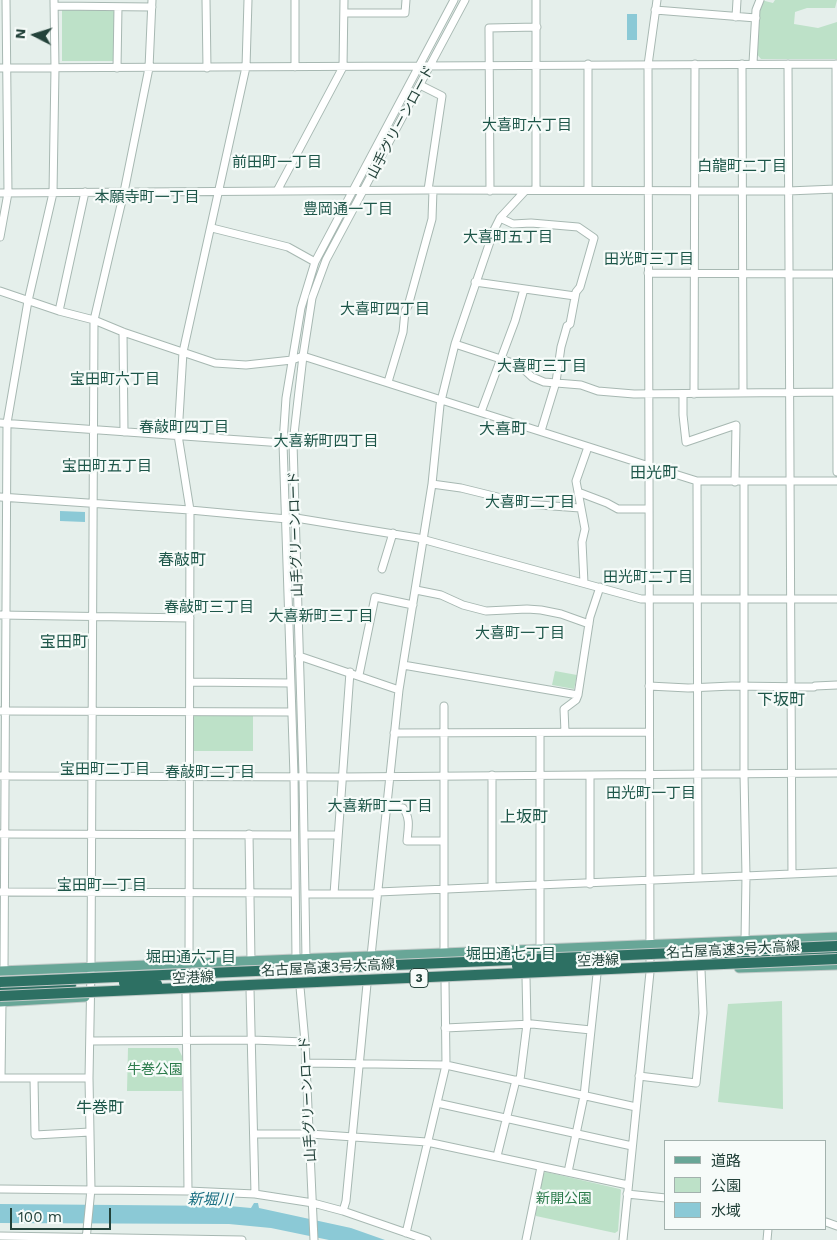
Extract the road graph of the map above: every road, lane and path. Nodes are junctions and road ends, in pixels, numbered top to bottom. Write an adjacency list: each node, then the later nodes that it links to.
1 (6, 0): 34 (street)
2 (206, 0): 38 (street)
3 (248, 0): 39 (street)
4 (295, 0): 32 (street)
5 (344, 0): 17 (street)
6 (406, 0): 17 (street)
7 (454, 0): 28 (street, 山手グリーンロード)
8 (466, 0): 29 (street, 山手グリーンロード)
9 (536, 0): 20 (street)
10 (657, 0): 16 (street)
11 (737, 0): 18 (street)
12 (760, 0): 19 (street)
13 (54, 3): 15 (street); 35 (street)
14 (152, 4): 15 (street); 37 (street)
15 (118, 7): 36 (street)
16 (655, 10): 18 (street); 23 (street)
17 (344, 13): 33 (street)
18 (736, 17): 19 (street)
19 (756, 18): 21 (street)
20 (537, 27): 30 (street); 31 (street)
21 (753, 63): 25 (street); 26 (street)
22 (588, 64): 23 (street); 31 (street); 46 (street)
23 (648, 64): 24 (street); 47 (street)
24 (694, 64): 25 (street); 48 (street)
25 (742, 64): 54 (street)
26 (788, 64): 27 (street); 55 (street)
27 (836, 64): 41 (street)
28 (420, 65): 29 (street); 33 (street); 51 (street, 山手グリーンロード)
29 (430, 65): 30 (street); 40 (street, 山手グリーンロード)
30 (489, 65): 31 (street); 52 (street)
31 (537, 65): 45 (street)
32 (295, 67): 33 (street); 39 (street)
33 (343, 67): 50 (street)
34 (4, 68): 35 (street); 59 (street)
35 (55, 68): 36 (street); 60 (street)
36 (117, 68): 37 (street)
37 (149, 68): 38 (street); 57 (street)
38 (207, 68): 39 (street)
39 (246, 68): 49 (street)
40 (420, 85): 43 (street, 山手グリーンロード); 44 (street)
41 (837, 151): 42 (street)
42 (836, 189): 55 (street); 69 (street)
43 (365, 190): 44 (street); 51 (street); 80 (street, 山手グリーンロード)
44 (431, 190): 52 (street); 83 (street)
45 (536, 190): 46 (street); 53 (street)
46 (588, 190): 47 (street)
47 (649, 190): 48 (street); 65 (street)
48 (695, 190): 54 (street); 66 (street)
49 (218, 191): 50 (street); 57 (street); 62 (street)
50 (277, 191): 51 (street)
51 (352, 191): 64 (street, 山手グリーンロード)
52 (490, 191): 53 (street)
53 (525, 191): 61 (street)
54 (742, 191): 55 (street); 67 (street)
55 (788, 191): 68 (street)
56 (85, 192): 57 (street); 60 (street); 75 (street)
57 (124, 192): 76 (street)
58 (0, 193): 59 (street)
59 (8, 193): 60 (street); 63 (street)
60 (53, 193): 74 (street)
61 (500, 218): 70 (street); 73 (street)
62 (212, 228): 64 (street); 79 (street)
63 (0, 237)
64 (315, 262): 82 (street, 山手グリーンロード)
65 (648, 273): 66 (street); 86 (street)
66 (694, 274): 67 (street); 90 (street)
67 (742, 274): 68 (street); 87 (street)
68 (789, 274): 69 (street); 88 (street)
69 (837, 274): 85 (street)
70 (475, 282): 71 (street); 78 (street)
71 (524, 289): 73 (street); 81 (street)
72 (0, 291): 74 (street)
73 (575, 296): 84 (street)
74 (28, 301): 75 (street); 93 (street)
75 (59, 311): 76 (street)
76 (94, 320): 77 (street); 94 (street)
77 (123, 332): 79 (street); 96 (street)
78 (455, 344): 81 (street); 91 (street)
79 (183, 352): 82 (street); 97 (street)
80 (303, 356): 82 (street); 83 (street); 114 (street, 山手グリーンロード)
81 (501, 358): 84 (street); 92 (street)
82 (292, 360): 98 (street, 山手グリーンロード)
83 (388, 382): 91 (street)
84 (556, 382): 86 (street); 95 (street)
85 (836, 392): 88 (street); 101 (street)
86 (649, 393): 89 (street); 100 (street)
87 (743, 393): 88 (street); 90 (street)
88 (790, 393): 103 (street)
89 (684, 394): 90 (street); 105 (street)
90 (694, 394)
91 (441, 400): 92 (street); 107 (street)
92 (481, 412): 95 (street)
93 (4, 423): 94 (street); 109 (street)
94 (93, 430): 96 (street); 110 (street)
95 (541, 431): 99 (street)
96 (124, 432): 97 (street)
97 (178, 436): 98 (street); 113 (street)
98 (283, 443): 115 (street, 山手グリーンロード)
99 (588, 447): 100 (street); 108 (street)
100 (649, 466): 102 (street); 112 (street)
101 (837, 472)
102 (697, 481): 105 (street); 123 (street)
103 (790, 481): 104 (street); 106 (street); 125 (street)
104 (837, 481)
105 (735, 482): 106 (street)
106 (744, 482): 124 (street)
107 (432, 484): 111 (street); 117 (street)
108 (578, 492): 111 (street); 112 (street)
109 (3, 497): 110 (street); 128 (street)
110 (93, 504): 113 (street); 129 (street)
111 (580, 508): 119 (street)
112 (649, 509): 122 (street)
113 (190, 510): 115 (street); 130 (street)
114 (296, 518): 115 (street); 116 (street); 132 (street, 山手グリーンロード)
115 (286, 519): 137 (street, 山手グリーンロード)
116 (393, 533): 117 (street); 118 (street)
117 (423, 540): 119 (street); 121 (street)
118 (382, 569)
119 (584, 583): 120 (street)
120 (600, 587): 122 (street); 131 (street)
121 (416, 590): 127 (street); 131 (street)
122 (650, 599): 123 (street); 138 (street)
123 (697, 599): 124 (street); 142 (street)
124 (745, 599): 125 (street); 139 (street)
125 (791, 599): 126 (street); 141 (street)
126 (837, 599)
127 (413, 605): 133 (street); 135 (street)
128 (3, 615): 129 (street); 146 (street)
129 (92, 616): 130 (street); 147 (street)
130 (190, 618): 136 (street)
131 (589, 624): 144 (street)
132 (300, 656): 134 (street); 166 (street, 山手グリーンロード)
133 (403, 665): 143 (street); 144 (street)
134 (350, 672): 135 (street); 170 (street)
135 (359, 675): 143 (street)
136 (190, 682): 137 (street); 148 (street)
137 (290, 683): 149 (street, 山手グリーンロード)
138 (650, 686): 142 (street); 151 (street)
139 (745, 686): 141 (street); 142 (street); 157 (street)
140 (837, 686): 141 (street)
141 (791, 687): 158 (street)
142 (698, 688): 156 (street)
143 (399, 690): 152 (street)
144 (578, 695): 150 (street)
145 (444, 706): 153 (street)
146 (3, 711): 147 (street); 162 (street)
147 (92, 711): 148 (street); 163 (street)
148 (190, 712): 149 (street); 164 (street)
149 (291, 712): 165 (street, 山手グリーンロード)
150 (565, 732): 151 (street); 154 (street)
151 (650, 732): 161 (street)
152 (394, 733): 153 (street); 167 (street)
153 (444, 733): 154 (street); 168 (street)
154 (540, 733): 159 (street)
155 (837, 773): 158 (street)
156 (698, 774): 157 (street); 161 (street); 183 (street)
157 (744, 774): 158 (street); 182 (street)
158 (792, 774): 181 (street)
159 (540, 775): 160 (street); 169 (street); 186 (street)
160 (590, 775): 161 (street); 185 (street)
161 (649, 775): 184 (street)
162 (3, 776): 163 (street); 172 (street)
163 (92, 776): 164 (street); 173 (street)
164 (189, 776): 165 (street); 174 (street)
165 (294, 776): 166 (street); 176 (street, 山手グリーンロード)
166 (303, 776): 170 (street); 178 (street, 山手グリーンロード)
167 (390, 776): 168 (street); 170 (street); 171 (street)
168 (444, 776): 169 (street); 179 (street)
169 (492, 776): 187 (street)
170 (342, 777): 177 (street)
171 (387, 806): 179 (street); 193 (street)
172 (3, 834): 173 (street); 189 (street)
173 (91, 834): 174 (street); 190 (street)
174 (189, 834): 175 (street); 191 (street)
175 (250, 834): 176 (street); 192 (street)
176 (294, 835): 194 (street, 山手グリーンロード)
177 (338, 835): 178 (street); 196 (street)
178 (304, 836): 195 (street, 山手グリーンロード)
179 (444, 842): 188 (street)
180 (837, 872): 181 (street)
181 (792, 874): 182 (street)
182 (746, 876): 183 (street); 198 (street)
183 (698, 878): 184 (street)
184 (650, 880): 185 (street); 199 (street)
185 (590, 884): 186 (street)
186 (540, 886): 187 (street); 201 (street)
187 (492, 887): 188 (street)
188 (445, 890): 193 (street); 203 (street)
189 (2, 892): 190 (street); 214 (street)
190 (91, 892): 191 (street); 212 (street)
191 (189, 892): 192 (street); 209 (street)
192 (251, 892): 194 (street); 208 (street)
193 (378, 892): 196 (street); 204 (street)
194 (295, 893): 205 (street, 山手グリーンロード)
195 (304, 894): 196 (street); 206 (street, 山手グリーンロード)
196 (334, 894)
197 (837, 937): 198 (main road, 空港線)
198 (745, 941): 199 (main road, 空港線)
199 (650, 944): 201 (main road, 空港線); 215 (street)
200 (837, 946): 210 (highway, 名古屋高速3号大高線 / 3, bridge)
201 (540, 948): 203 (main road, 空港線)
202 (837, 951): 210 (highway, bridge)
203 (444, 953): 204 (main road, 空港線)
204 (371, 956): 206 (main road, 空港線)
205 (296, 959): 206 (main road, 空港線); 208 (main road, 空港線); 221 (street, 山手グリーンロード)
206 (306, 959): 221 (street, 山手グリーンロード)
207 (837, 959): 227 (highway, 名古屋高速3号大高線 / 3, bridge)
208 (251, 961): 209 (main road, 空港線)
209 (189, 963): 212 (main road, 空港線)
210 (427, 963): 219 (highway, 名古屋高速3号大高線 / 3, bridge)
211 (837, 965): 213 (main road, 空港線)
212 (91, 968): 214 (main road, 空港線); 226 (street)
213 (701, 970): 215 (main road, 空港線); 238 (street)
214 (2, 971)
215 (650, 972): 216 (main road, 空港線); 238 (street)
216 (597, 974): 217 (main road, 空港線); 230 (street)
217 (526, 977): 218 (main road, 空港線); 228 (street)
218 (445, 981): 220 (main road, 空港線); 229 (street)
219 (0, 982)
220 (367, 984): 221 (main road, 空港線); 236 (street)
221 (300, 987): 223 (main road, 空港線); 234 (street, 山手グリーンロード)
222 (0, 988): 223 (highway, bridge)
223 (266, 988): 224 (main road, 空港線)
224 (250, 989): 225 (main road, 空港線); 232 (street)
225 (186, 992): 226 (main road, 空港線); 231 (street)
226 (90, 997): 227 (main road, 空港線); 233 (street)
227 (1, 1000): 239 (street)
228 (527, 1024): 229 (street); 230 (street); 242 (street)
229 (445, 1028): 237 (street)
230 (591, 1030): 243 (street)
231 (188, 1040): 232 (street); 233 (street); 260 (street)
232 (252, 1040): 234 (street); 248 (street)
233 (90, 1041): 241 (street)
234 (305, 1042): 235 (street, 山手グリーンロード)
235 (306, 1063): 236 (street); 249 (street, 山手グリーンロード)
236 (359, 1063): 237 (street); 251 (street)
237 (446, 1064): 242 (street); 244 (street)
238 (639, 1076): 245 (street)
239 (0, 1078): 240 (street)
240 (34, 1078): 241 (street); 247 (street)
241 (89, 1078): 247 (street)
242 (518, 1080): 243 (street); 246 (street)
243 (584, 1096): 245 (street); 250 (street)
244 (437, 1103): 246 (street); 252 (street)
245 (636, 1107): 253 (street)
246 (506, 1119): 250 (street); 254 (street)
247 (90, 1132): 259 (street)
248 (254, 1134): 249 (street); 261 (street)
249 (310, 1134): 251 (street); 264 (street, 山手グリーンロード)
250 (576, 1135): 253 (street); 256 (street)
251 (353, 1137): 252 (street); 265 (street)
252 (428, 1142): 254 (street); 266 (street)
253 (632, 1146): 257 (street)
254 (497, 1156): 255 (street)
255 (541, 1167): 256 (street); 273 (street)
256 (568, 1172): 257 (street)
257 (628, 1185): 262 (street)
258 (0, 1189): 259 (street)
259 (91, 1189): 260 (street); 268 (street)
260 (188, 1191): 261 (street)
261 (255, 1194): 264 (street)
262 (628, 1194): 263 (street); 274 (street)
263 (664, 1198)
264 (312, 1203): 265 (street); 271 (street, 山手グリーンロード)
265 (343, 1211): 266 (street)
266 (406, 1233): 272 (street)
267 (0, 1236): 268 (street)
268 (87, 1239): 269 (street)
269 (147, 1239): 270 (street)
270 (242, 1240)
271 (314, 1240)
272 (427, 1240)
273 (526, 1240)
274 (623, 1240)

